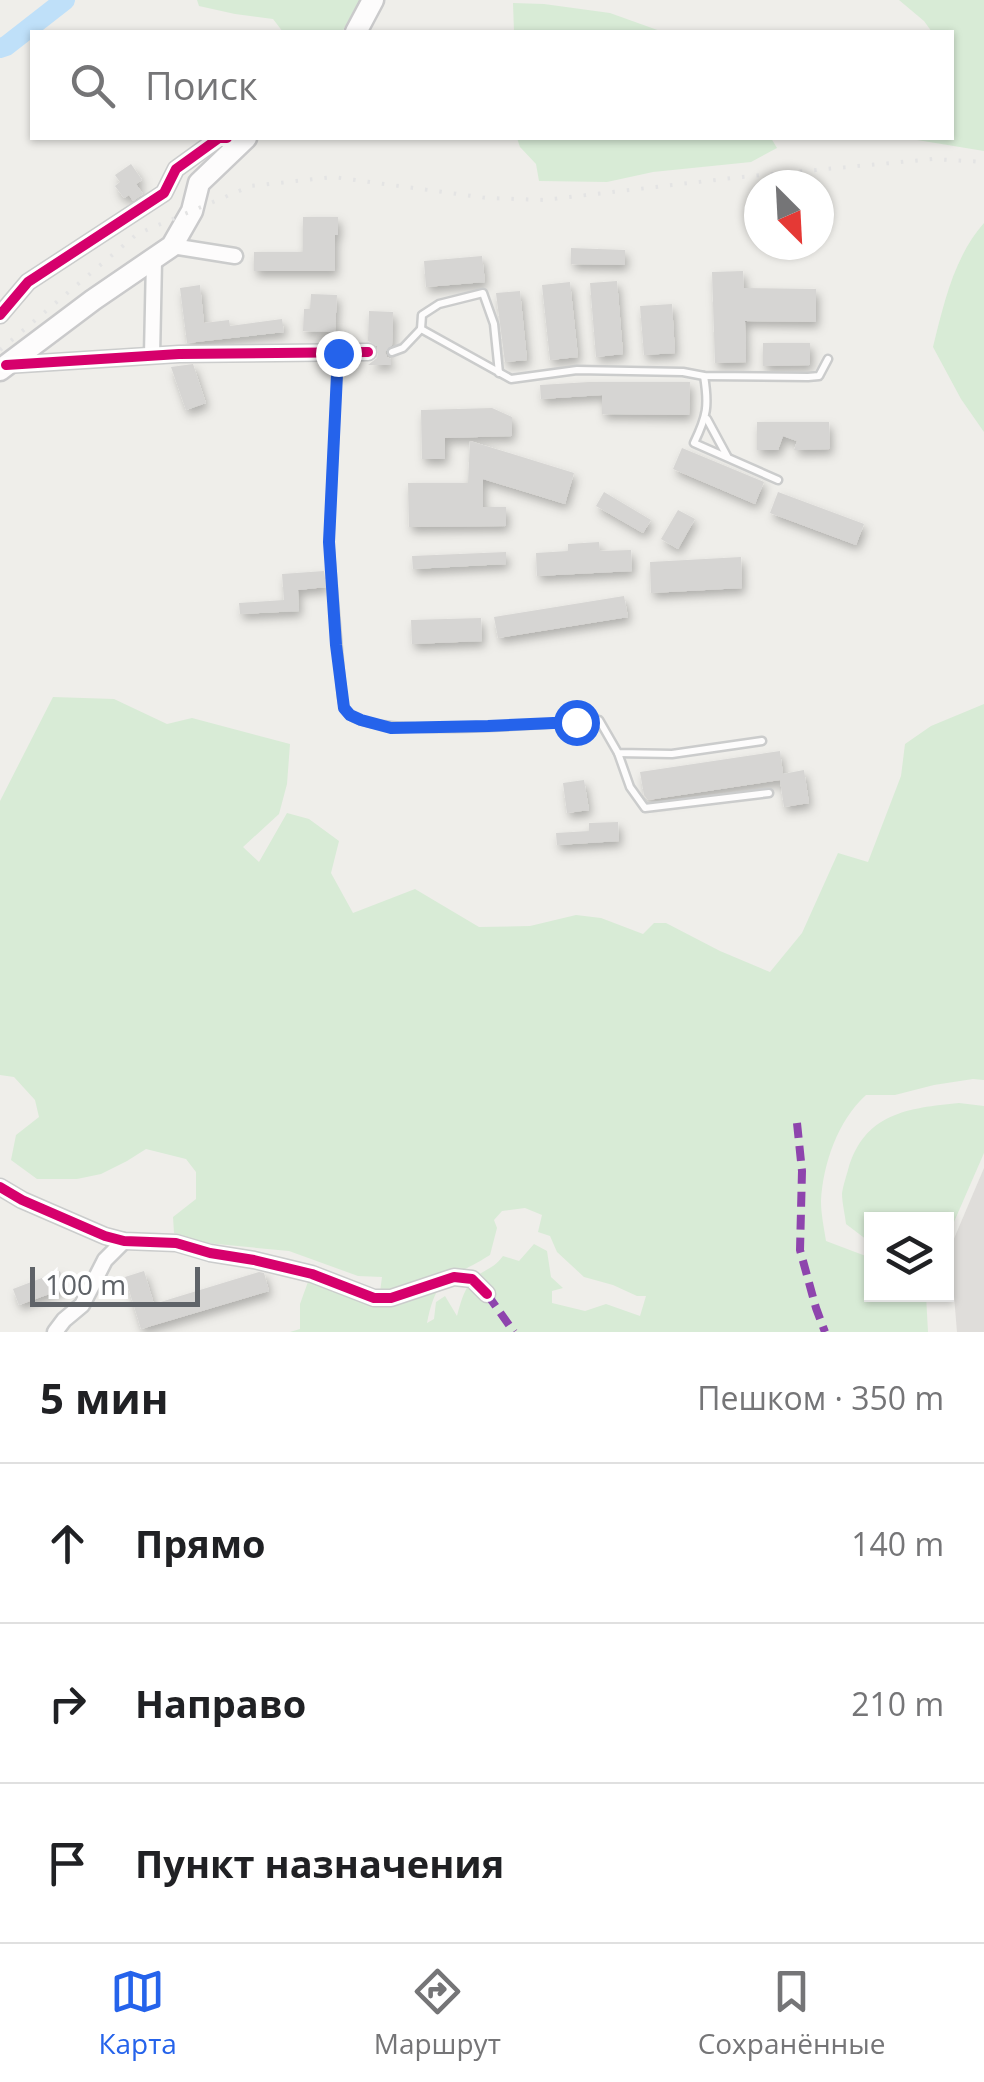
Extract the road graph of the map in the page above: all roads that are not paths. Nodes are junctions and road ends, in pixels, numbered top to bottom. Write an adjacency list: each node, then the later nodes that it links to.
1 (373, 0): 2 (street)
2 (357, 30)
3 (216, 140): 8 (street)
4 (244, 140): 5 (street)
5 (172, 246): 6 (street); 7 (street)
6 (235, 256)
7 (154, 260): 13 (street); 15 (street)
8 (0, 316)
9 (420, 329): 11 (lane); 16 (lane); 16 (lane)
10 (368, 352): 12 (street)
11 (392, 352)
12 (338, 353): 13 (street); 22 (lane)
13 (152, 356): 15 (street)
14 (828, 359): 17 (lane)
15 (3, 367)
16 (499, 373): 17 (lane)
17 (704, 376): 18 (lane)
18 (706, 418): 19 (lane); 19 (lane)
19 (728, 458): 20 (lane)
20 (778, 480)
21 (762, 740): 22 (lane)
22 (618, 753): 23 (lane)
23 (769, 793)
24 (0, 1186): 25 (street)
25 (105, 1236): 26 (street); 27 (street)
26 (124, 1241): 27 (street); 28 (street)
27 (105, 1260): 29 (street)
28 (487, 1294)
29 (55, 1332)

